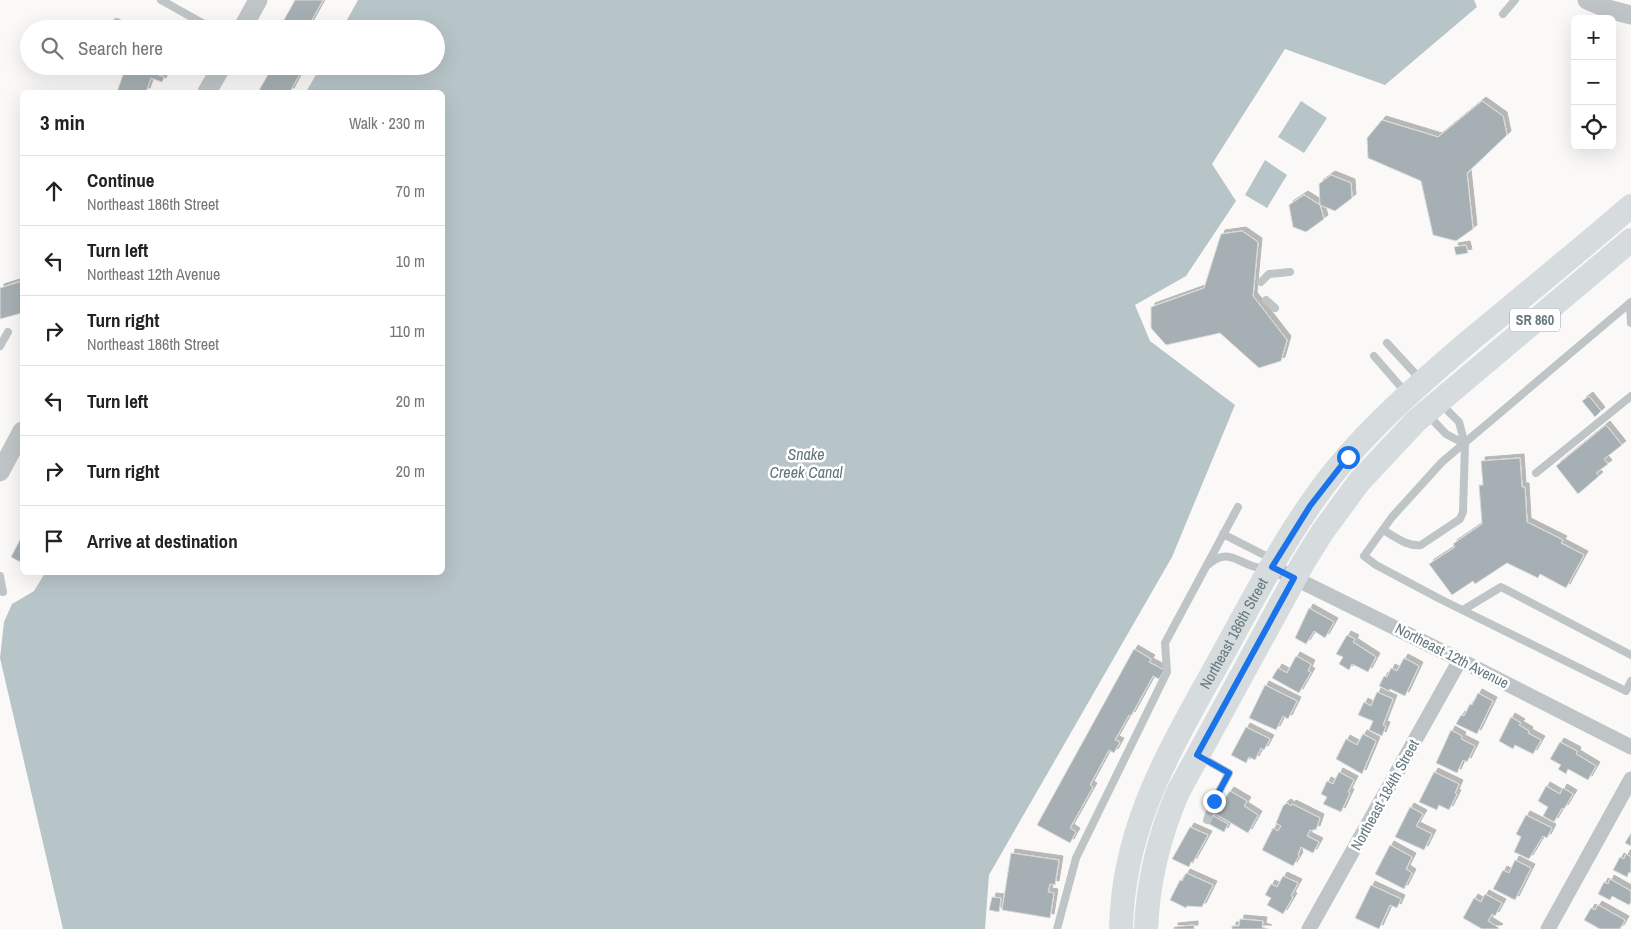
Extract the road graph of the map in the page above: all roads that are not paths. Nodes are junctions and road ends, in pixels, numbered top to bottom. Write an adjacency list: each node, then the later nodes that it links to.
1 (161, 0): 7 (lane)
2 (1515, 0): 5 (lane)
3 (1587, 0): 6 (street)
4 (253, 2): 8 (street)
5 (1503, 14)
6 (1631, 15)
7 (198, 20)
8 (246, 20)
9 (1631, 206): 21 (main road, Northeast 186th Street / SR 860)
10 (1631, 240): 23 (main road, Northeast 186th Street / SR 860)
11 (1290, 272): 12 (lane)
12 (1261, 282)
13 (1266, 300): 15 (lane)
14 (1630, 302): 16 (lane); 25 (lane)
15 (1275, 308)
16 (1631, 323)
17 (8, 332): 19 (lane)
18 (1387, 343): 21 (lane)
19 (0, 346)
20 (1374, 356): 21 (lane)
21 (1415, 388): 23 (main road); 31 (main road, Northeast 186th Street / SR 860)
22 (1631, 396): 27 (lane)
23 (1432, 407): 25 (lane); 25 (lane); 34 (main road, Northeast 186th Street / SR 860)
24 (20, 434): 26 (street)
25 (1465, 447): 29 (lane); 29 (lane)
26 (2, 464)
27 (1536, 473)
28 (1238, 507): 30 (lane)
29 (1382, 530): 36 (lane)
30 (1223, 534): 31 (lane); 32 (lane)
31 (1272, 567): 32 (lane); 34 (street, Northeast 12th Avenue); 45 (main road, Northeast 186th Street / SR 860)
32 (1204, 569): 44 (lane)
33 (0, 576): 35 (lane)
34 (1294, 578): 38 (street, Northeast 12th Avenue); 41 (main road, Northeast 186th Street / SR 860)
35 (3, 592)
36 (1463, 610): 37 (lane); 39 (lane)
37 (1631, 655)
38 (1460, 660): 40 (street, Northeast 12th Avenue); 47 (street, Northeast 184th Street)
39 (1631, 681)
40 (1631, 747)
41 (1197, 755): 43 (lane); 46 (main road, Northeast 186th Street / SR 860)
42 (1631, 779): 48 (street)
43 (1207, 820)
44 (1058, 929)
45 (1121, 929)
46 (1146, 929)
47 (1309, 929)
48 (1548, 929)

